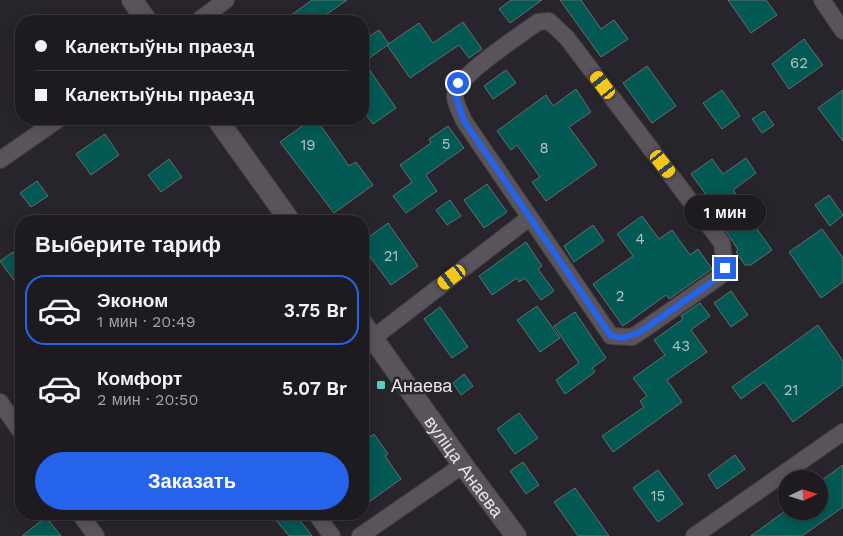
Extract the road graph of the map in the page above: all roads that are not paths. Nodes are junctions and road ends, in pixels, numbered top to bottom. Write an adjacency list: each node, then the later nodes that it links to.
1 (132, 0): 4 (street)
2 (226, 0): 5 (street)
3 (822, 0): 6 (street)
4 (143, 15)
5 (206, 15)
6 (843, 31)
7 (50, 125): 9 (street)
8 (221, 125): 10 (street)
9 (0, 160)
10 (286, 215)
11 (529, 218): 11 (street); 12 (street)
12 (369, 329)
13 (369, 331): 17 (street, вуліца Анаева)
14 (0, 402): 15 (street)
15 (15, 423)
16 (843, 432): 24 (street)
17 (463, 465): 22 (street); 23 (street, вуліца Анаева)
18 (84, 520): 20 (street)
19 (320, 520): 21 (street)
20 (96, 536)
21 (332, 536)
22 (360, 536)
23 (516, 536)
24 (694, 536)

